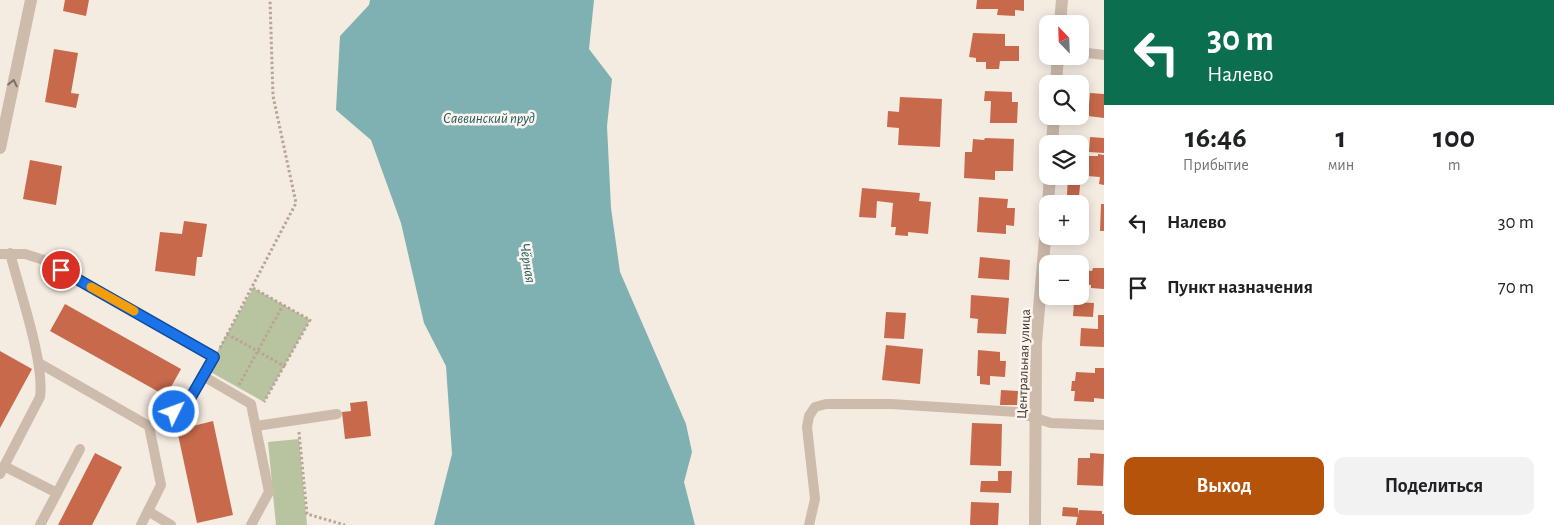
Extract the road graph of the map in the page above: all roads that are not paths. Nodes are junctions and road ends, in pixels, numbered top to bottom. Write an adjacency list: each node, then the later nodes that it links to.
1 (31, 0): 6 (street, one-way to 1)
2 (1062, 0): 3 (street)
3 (1061, 15)
4 (1089, 53): 5 (lane)
5 (1104, 55)
6 (0, 148)
7 (1044, 245): 12 (street, Центральная улица)
8 (5, 254): 9 (lane); 10 (lane)
9 (39, 363): 15 (lane); 17 (lane)
10 (204, 376): 13 (lane); 15 (lane)
11 (337, 414): 13 (lane)
12 (1036, 418): 14 (lane); 24 (lane); 25 (street, Центральная улица)
13 (255, 422): 23 (lane)
14 (1104, 425)
15 (149, 426): 19 (lane)
16 (80, 449): 18 (lane)
17 (2, 470): 18 (lane)
18 (56, 493): 20 (lane)
19 (148, 512): 21 (lane); 22 (lane)
20 (40, 525)
21 (141, 525)
22 (171, 525)
23 (251, 525)
24 (809, 525)
25 (1035, 525)

